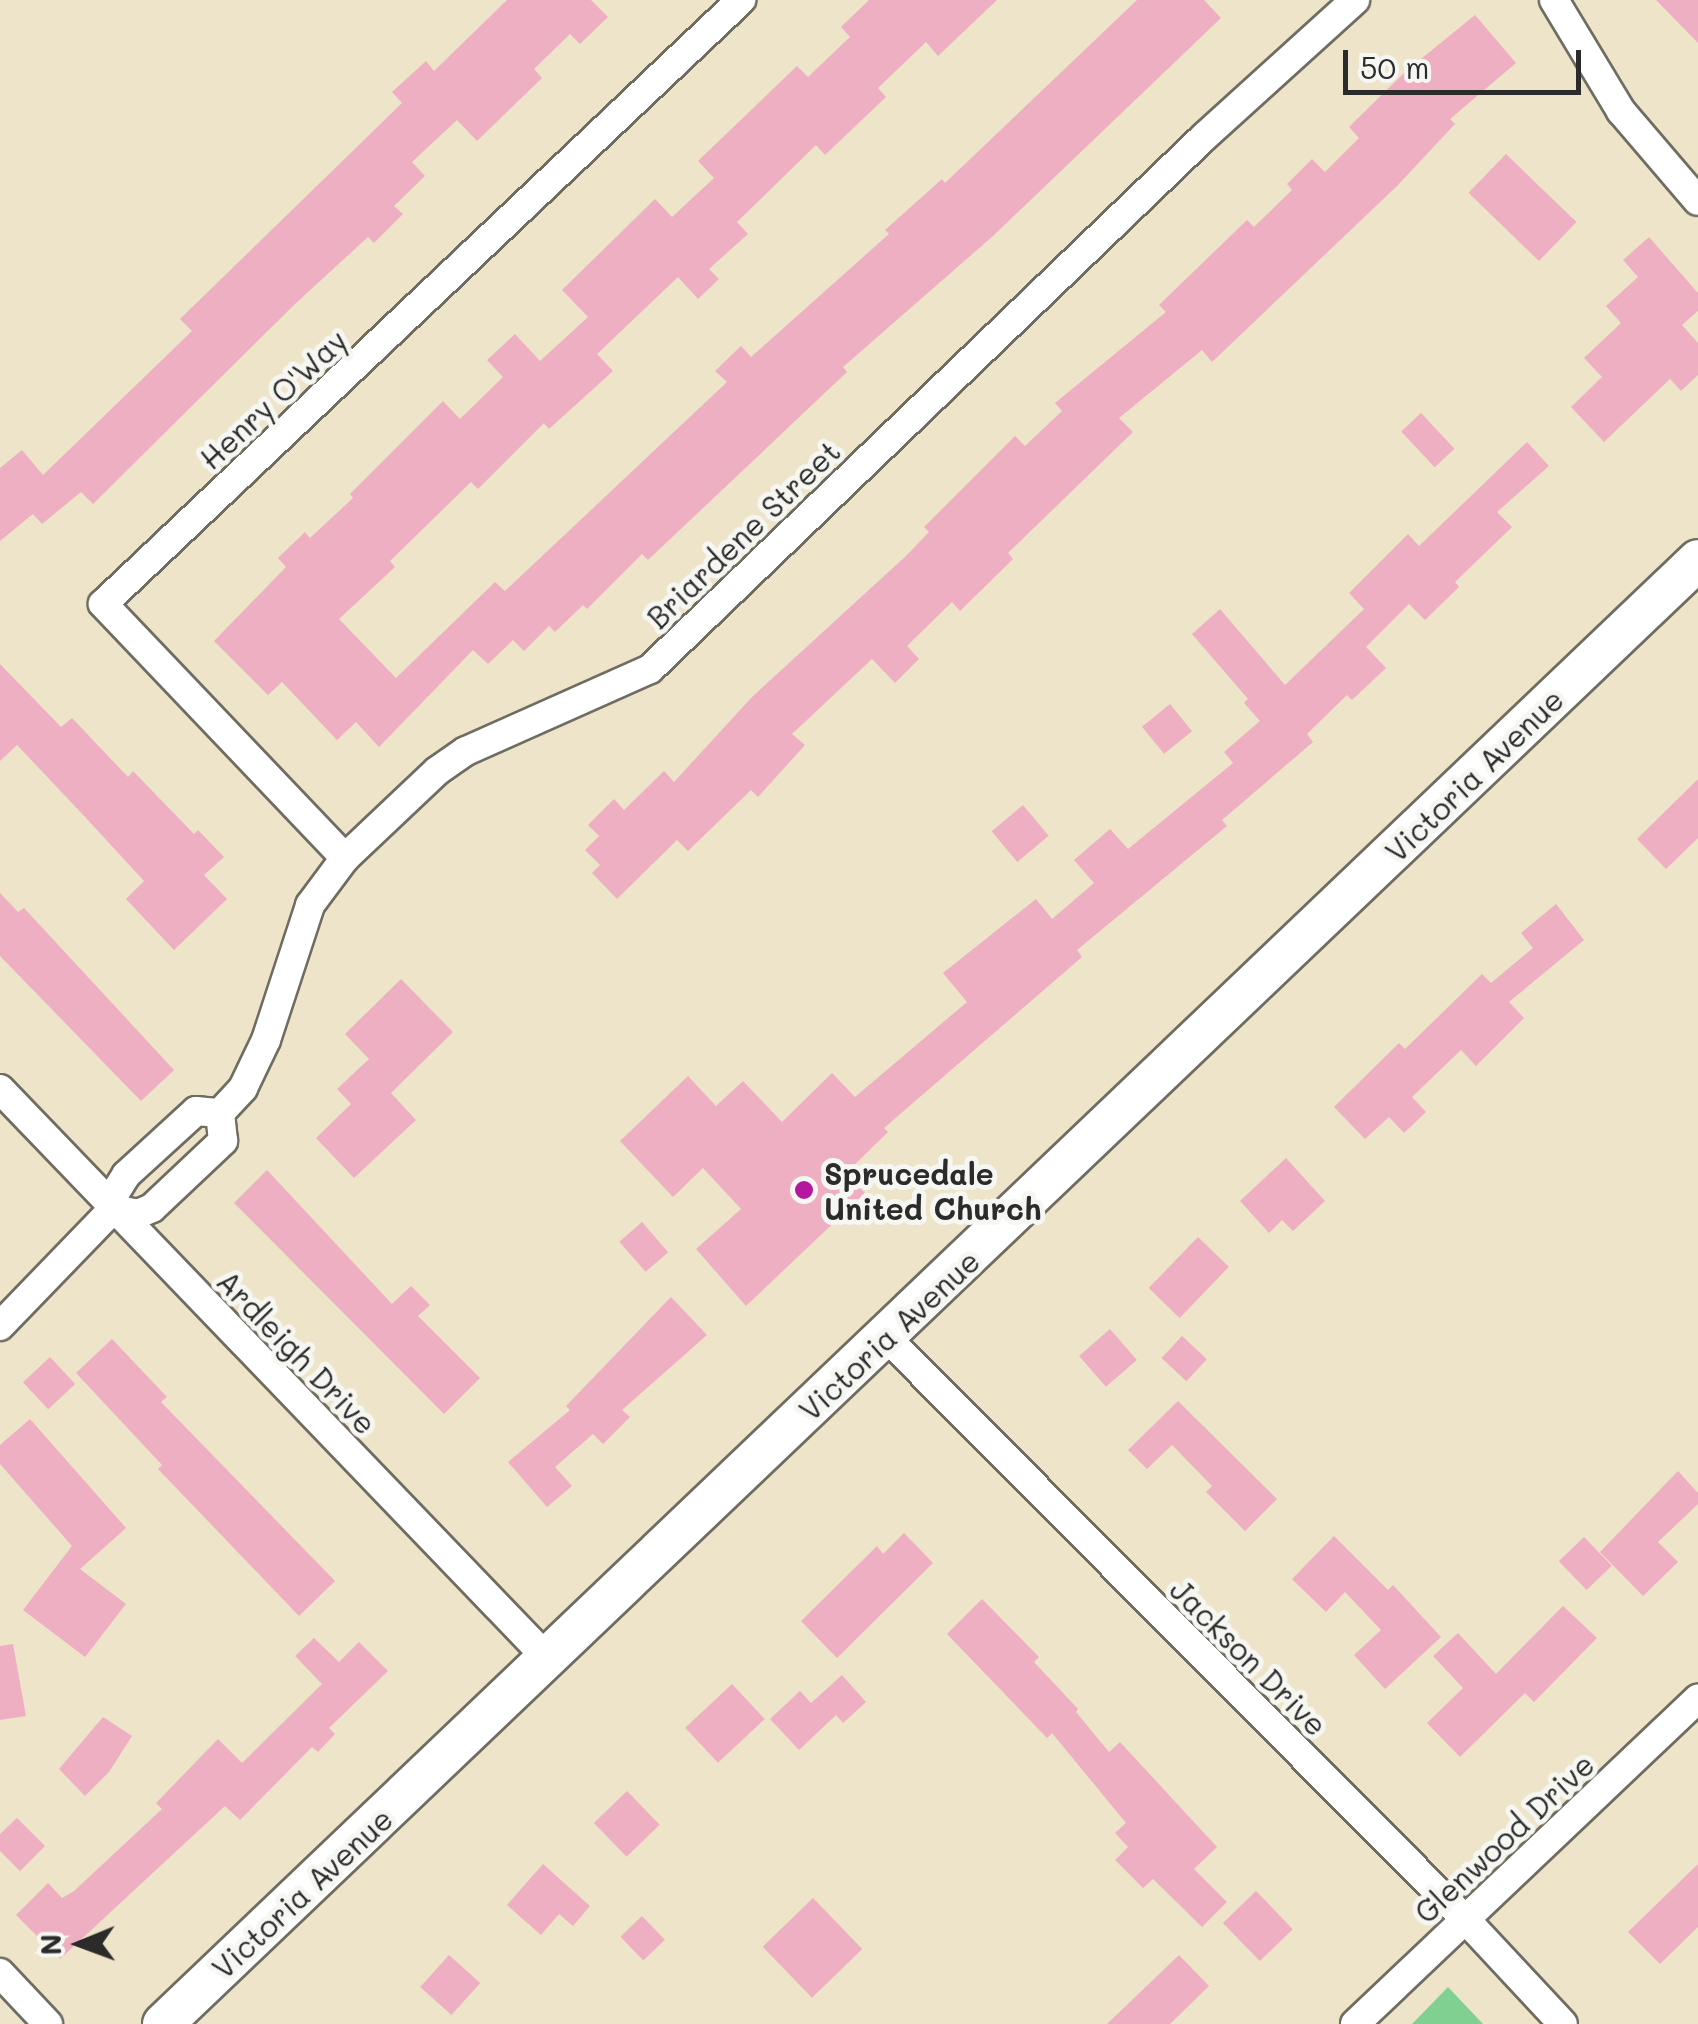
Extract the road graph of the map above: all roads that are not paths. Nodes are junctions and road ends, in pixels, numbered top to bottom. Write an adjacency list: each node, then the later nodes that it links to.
1 (742, 0): 6 (street, Henry O'Way)
2 (1355, 0): 6 (street, Briardene Street)
3 (1554, 0): 4 (street)
4 (1698, 201)
5 (1698, 560): 11 (street, Victoria Avenue)
6 (345, 858): 8 (street, Briardene Street)
7 (0, 1089): 9 (street, Ardleigh Drive)
8 (220, 1113): 9 (street); 9 (street, Briardene Street)
9 (114, 1208): 10 (street); 12 (street, Ardleigh Drive)
10 (0, 1326)
11 (887, 1338): 12 (street, Victoria Avenue); 14 (street, Jackson Drive)
12 (549, 1660): 17 (street, Victoria Avenue)
13 (1698, 1700): 14 (street, Glenwood Drive)
14 (1466, 1920): 18 (street, Glenwood Drive); 19 (street, Jackson Drive)
15 (0, 1973): 16 (street)
16 (48, 2024)
17 (163, 2024)
18 (1355, 2024)
19 (1563, 2024)

